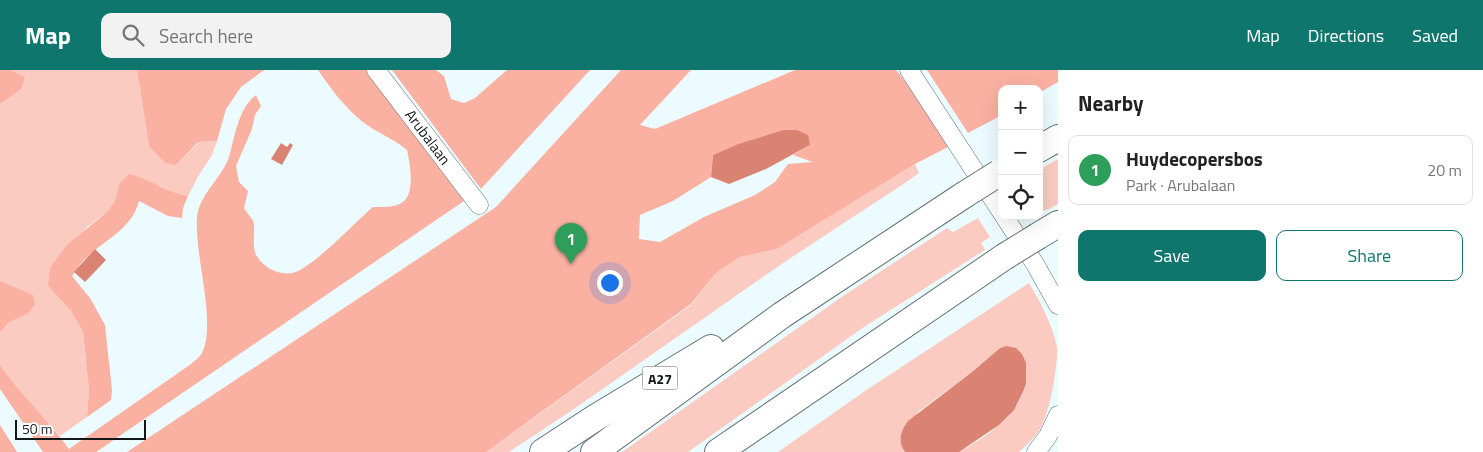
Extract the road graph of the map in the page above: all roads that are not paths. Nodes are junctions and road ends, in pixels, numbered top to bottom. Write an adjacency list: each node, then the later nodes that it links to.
1 (376, 70): 6 (street, Arubalaan)
2 (909, 70): 7 (street)
3 (1058, 138): 4 (highway)
4 (1043, 147)
5 (998, 174): 11 (highway, A27, bridge)
6 (479, 205)
7 (998, 207)
8 (1007, 220): 10 (street)
9 (1048, 230): 12 (highway, bridge)
10 (1058, 305)
11 (782, 315): 14 (highway, A27); 15 (highway, A27)
12 (780, 408): 16 (highway); 17 (highway)
13 (1058, 415): 18 (street)
14 (544, 452)
15 (594, 452)
16 (718, 452)
17 (747, 452)
18 (1036, 452)

